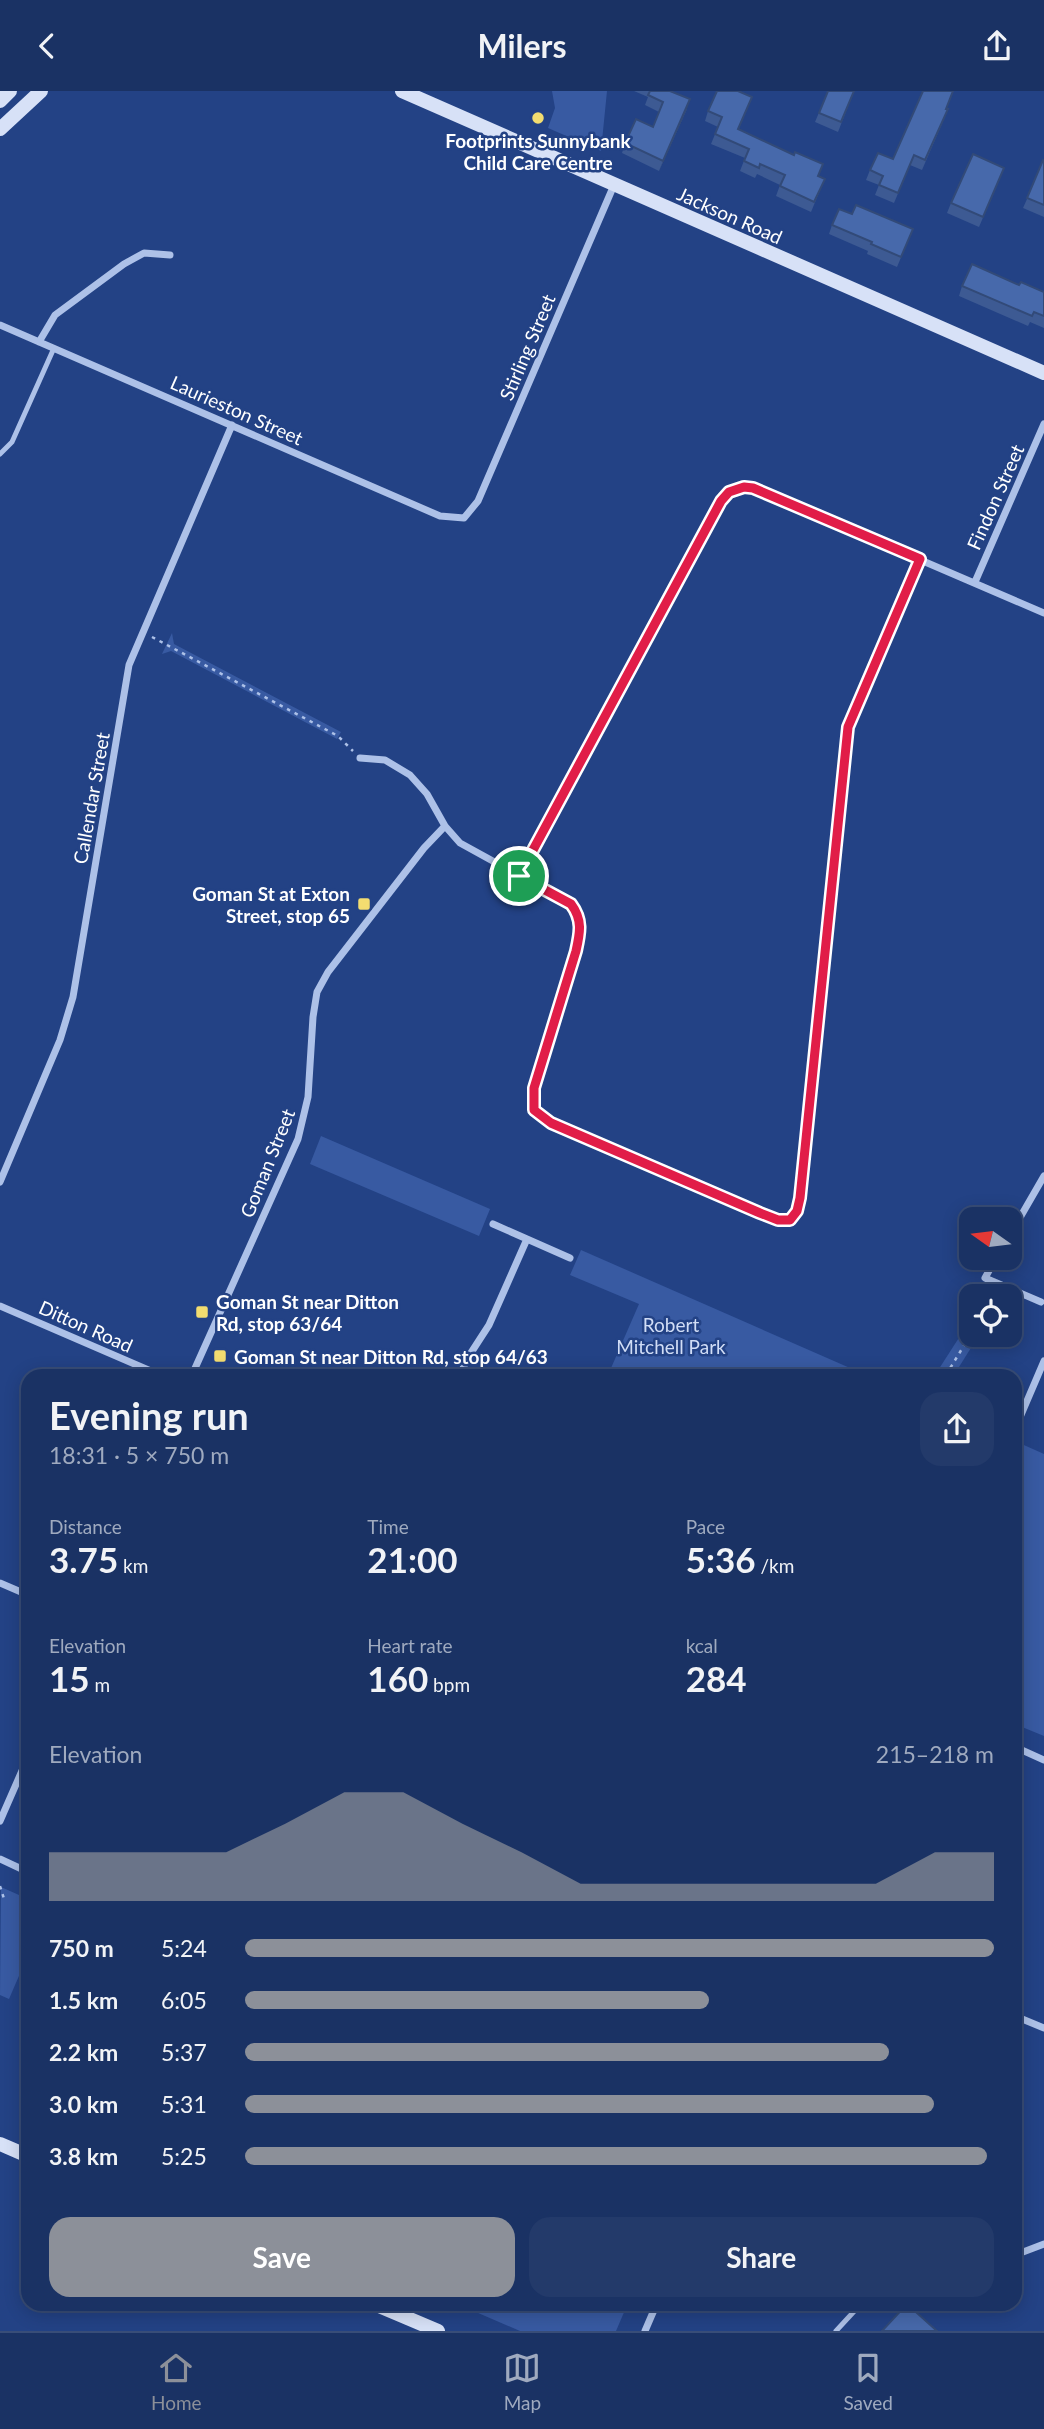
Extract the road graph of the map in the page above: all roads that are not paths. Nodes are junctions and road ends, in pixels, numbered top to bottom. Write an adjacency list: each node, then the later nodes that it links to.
1 (10, 91): 4 (street)
2 (41, 91): 5 (street)
3 (402, 91): 6 (street, Jackson Road)
4 (0, 101)
5 (0, 129)
6 (614, 185): 11 (street, Jackson Road); 15 (street, Stirling Street)
7 (170, 255): 9 (street)
8 (0, 325): 9 (street, Laurieston Street)
9 (39, 342): 10 (street, Laurieston Street)
10 (54, 348): 13 (street, Laurieston Street); 14 (lane)
11 (1044, 373)
12 (1044, 424): 17 (street, Findon Street)
13 (232, 425): 15 (street, Laurieston Street); 23 (street, Callendar Street)
14 (0, 454)
15 (464, 518)
16 (920, 559): 17 (street); 21 (street); 21 (street)
17 (975, 582): 18 (street)
18 (1044, 613)
19 (360, 758): 20 (street)
20 (446, 826): 21 (street); 33 (street, Goman Street)
21 (519, 876)
22 (1044, 1176): 24 (street)
23 (0, 1182)
24 (1022, 1214)
25 (493, 1224): 26 (street)
26 (527, 1239): 27 (street); 34 (street)
27 (569, 1258)
28 (989, 1271): 29 (street)
29 (1041, 1302)
30 (0, 1306): 32 (street, Ditton Road)
31 (1044, 1361): 35 (street)
32 (146, 1369)
33 (195, 1369)
34 (463, 1369)
35 (1041, 1378): 36 (street)
36 (1022, 1413)
37 (0, 1583): 38 (street)
38 (21, 1592)
39 (1022, 1750): 40 (street)
40 (1044, 1759)
41 (21, 1773): 42 (street)
42 (0, 1821)
43 (0, 1859): 44 (street)
44 (21, 1869)
45 (1022, 2019): 46 (street)
46 (1044, 2028)
47 (0, 2144): 48 (street)
48 (21, 2153)
49 (1044, 2244): 50 (street)
50 (1022, 2252)
51 (391, 2311): 54 (street)
52 (654, 2311): 55 (street)
53 (854, 2311): 56 (lane)
54 (438, 2331)
55 (645, 2331)
56 (836, 2331)

